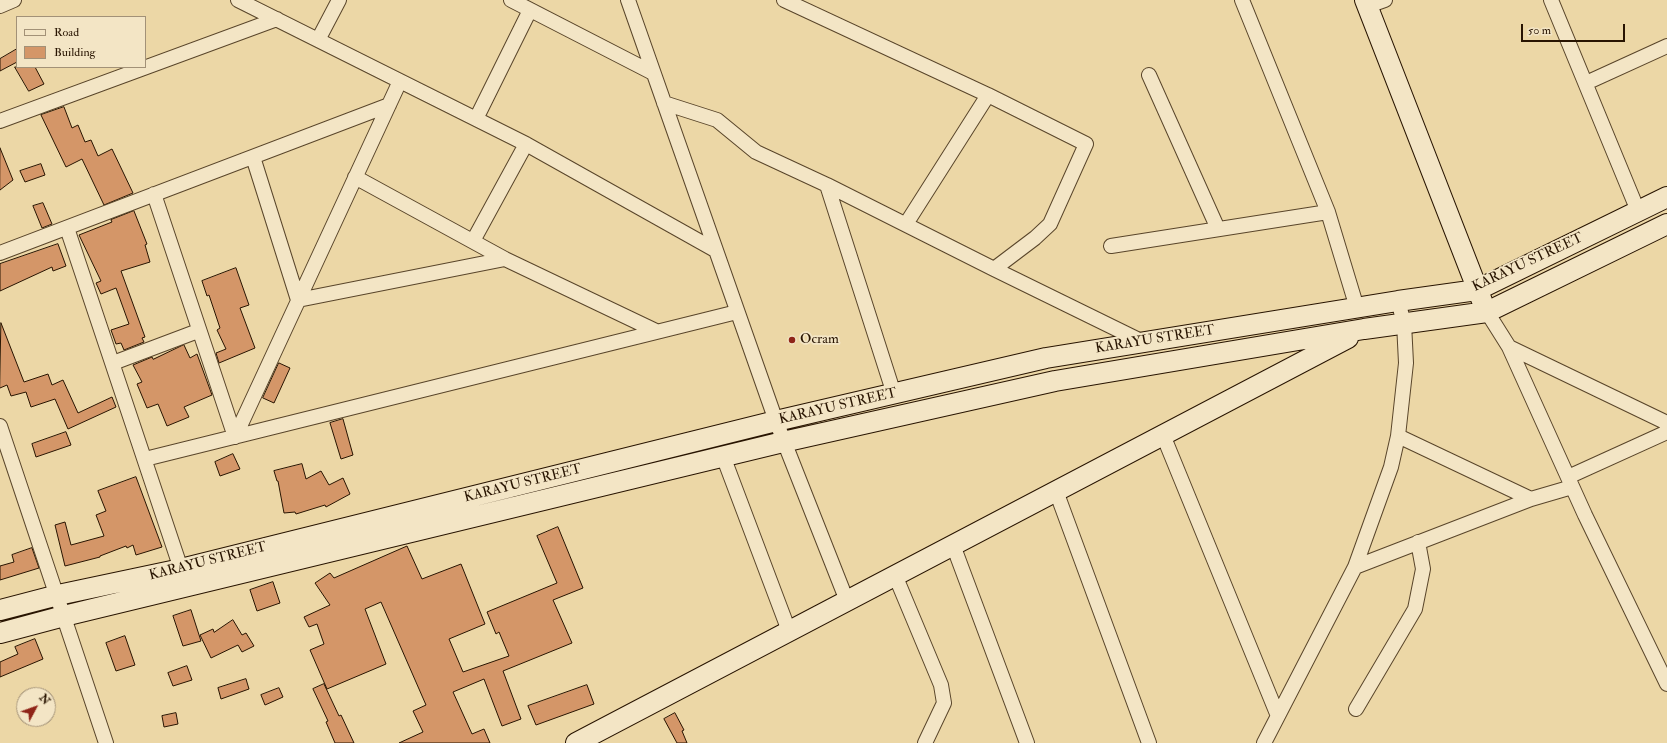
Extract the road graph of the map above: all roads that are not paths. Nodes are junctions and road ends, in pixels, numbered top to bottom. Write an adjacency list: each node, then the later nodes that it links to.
1 (14, 0): 10 (street)
2 (238, 0): 12 (street)
3 (339, 0): 13 (street)
4 (511, 0): 11 (street)
5 (628, 0): 17 (street)
6 (784, 0): 21 (street)
7 (1242, 0): 33 (street)
8 (1551, 0): 20 (street)
9 (1373, 2): 44 (main road)
10 (0, 6)
11 (530, 10): 17 (street); 24 (street)
12 (277, 19): 13 (street); 15 (street)
13 (318, 40): 19 (street)
14 (1667, 46): 20 (street)
15 (146, 67)
16 (144, 68): 25 (street)
17 (653, 73): 22 (street)
18 (1149, 75): 37 (street)
19 (400, 81): 23 (street); 24 (street)
20 (1586, 83): 32 (street)
21 (988, 95): 34 (street); 43 (street)
22 (664, 103): 29 (street); 40 (street)
23 (389, 105): 27 (street); 28 (street)
24 (476, 119): 26 (street)
25 (0, 121)
26 (526, 144): 38 (street); 40 (street)
27 (252, 157): 30 (street); 45 (street)
28 (355, 177): 38 (street); 45 (street)
29 (827, 184): 34 (street); 57 (street)
30 (154, 194): 36 (street); 52 (street)
31 (1667, 197): 32 (main road, KARAYU STREET)
32 (1638, 211): 44 (main road, KARAYU STREET)
33 (1328, 212): 37 (street); 47 (street)
34 (906, 224): 43 (street)
35 (1667, 224): 49 (main road, KARAYU STREET)
36 (68, 228): 41 (street); 56 (street)
37 (1218, 229): 39 (street)
38 (473, 241): 42 (street)
39 (1111, 246)
40 (715, 250): 48 (street)
41 (0, 254)
42 (505, 259): 45 (street); 53 (street)
43 (994, 269): 54 (street)
44 (1477, 290): 46 (main road, KARAYU STREET); 49 (main road)
45 (298, 300): 64 (street)
46 (1398, 301): 47 (main road, KARAYU STREET); 50 (street)
47 (1357, 308): 54 (main road, KARAYU STREET)
48 (737, 312): 53 (street); 58 (street)
49 (1487, 312): 50 (main road, KARAYU STREET); 55 (street)
50 (1404, 323): 51 (main road, KARAYU STREET); 63 (street)
51 (1364, 329): 62 (main road); 65 (main road, KARAYU STREET)
52 (198, 331): 56 (street); 64 (street)
53 (656, 331): 64 (street)
54 (1144, 342): 57 (main road, KARAYU STREET)
55 (1509, 347): 59 (street); 68 (street)
56 (113, 363): 67 (street)
57 (894, 394): 58 (main road, KARAYU STREET)
58 (776, 421): 65 (street); 74 (main road, KARAYU STREET)
59 (1667, 423)
60 (0, 426): 76 (street)
61 (1667, 432): 68 (street)
62 (1163, 435): 69 (main road); 84 (street)
63 (1398, 436): 70 (street); 73 (street)
64 (235, 437): 67 (street)
65 (783, 442): 66 (main road, KARAYU STREET); 77 (street)
66 (723, 456): 79 (main road, KARAYU STREET); 80 (street)
67 (145, 459): 74 (street)
68 (1570, 482): 70 (street); 82 (street)
69 (1056, 491): 72 (main road); 90 (street)
70 (1531, 499): 71 (street)
71 (1418, 542): 73 (street); 83 (street)
72 (953, 545): 75 (main road); 89 (street)
73 (1355, 567): 84 (street)
74 (181, 569): 76 (main road, KARAYU STREET)
75 (895, 575): 77 (main road); 88 (street)
76 (58, 595): 78 (main road, KARAYU STREET); 79 (street)
77 (846, 601): 80 (main road)
78 (0, 610)
79 (64, 616): 81 (main road, KARAYU STREET); 86 (street)
80 (789, 631): 85 (main road)
81 (0, 633)
82 (1667, 684)
83 (1356, 709)
84 (1278, 716): 91 (street)
85 (600, 738): 87 (main road)
86 (106, 743)
87 (576, 743)
88 (926, 743)
89 (1027, 743)
90 (1149, 743)
91 (1264, 743)

